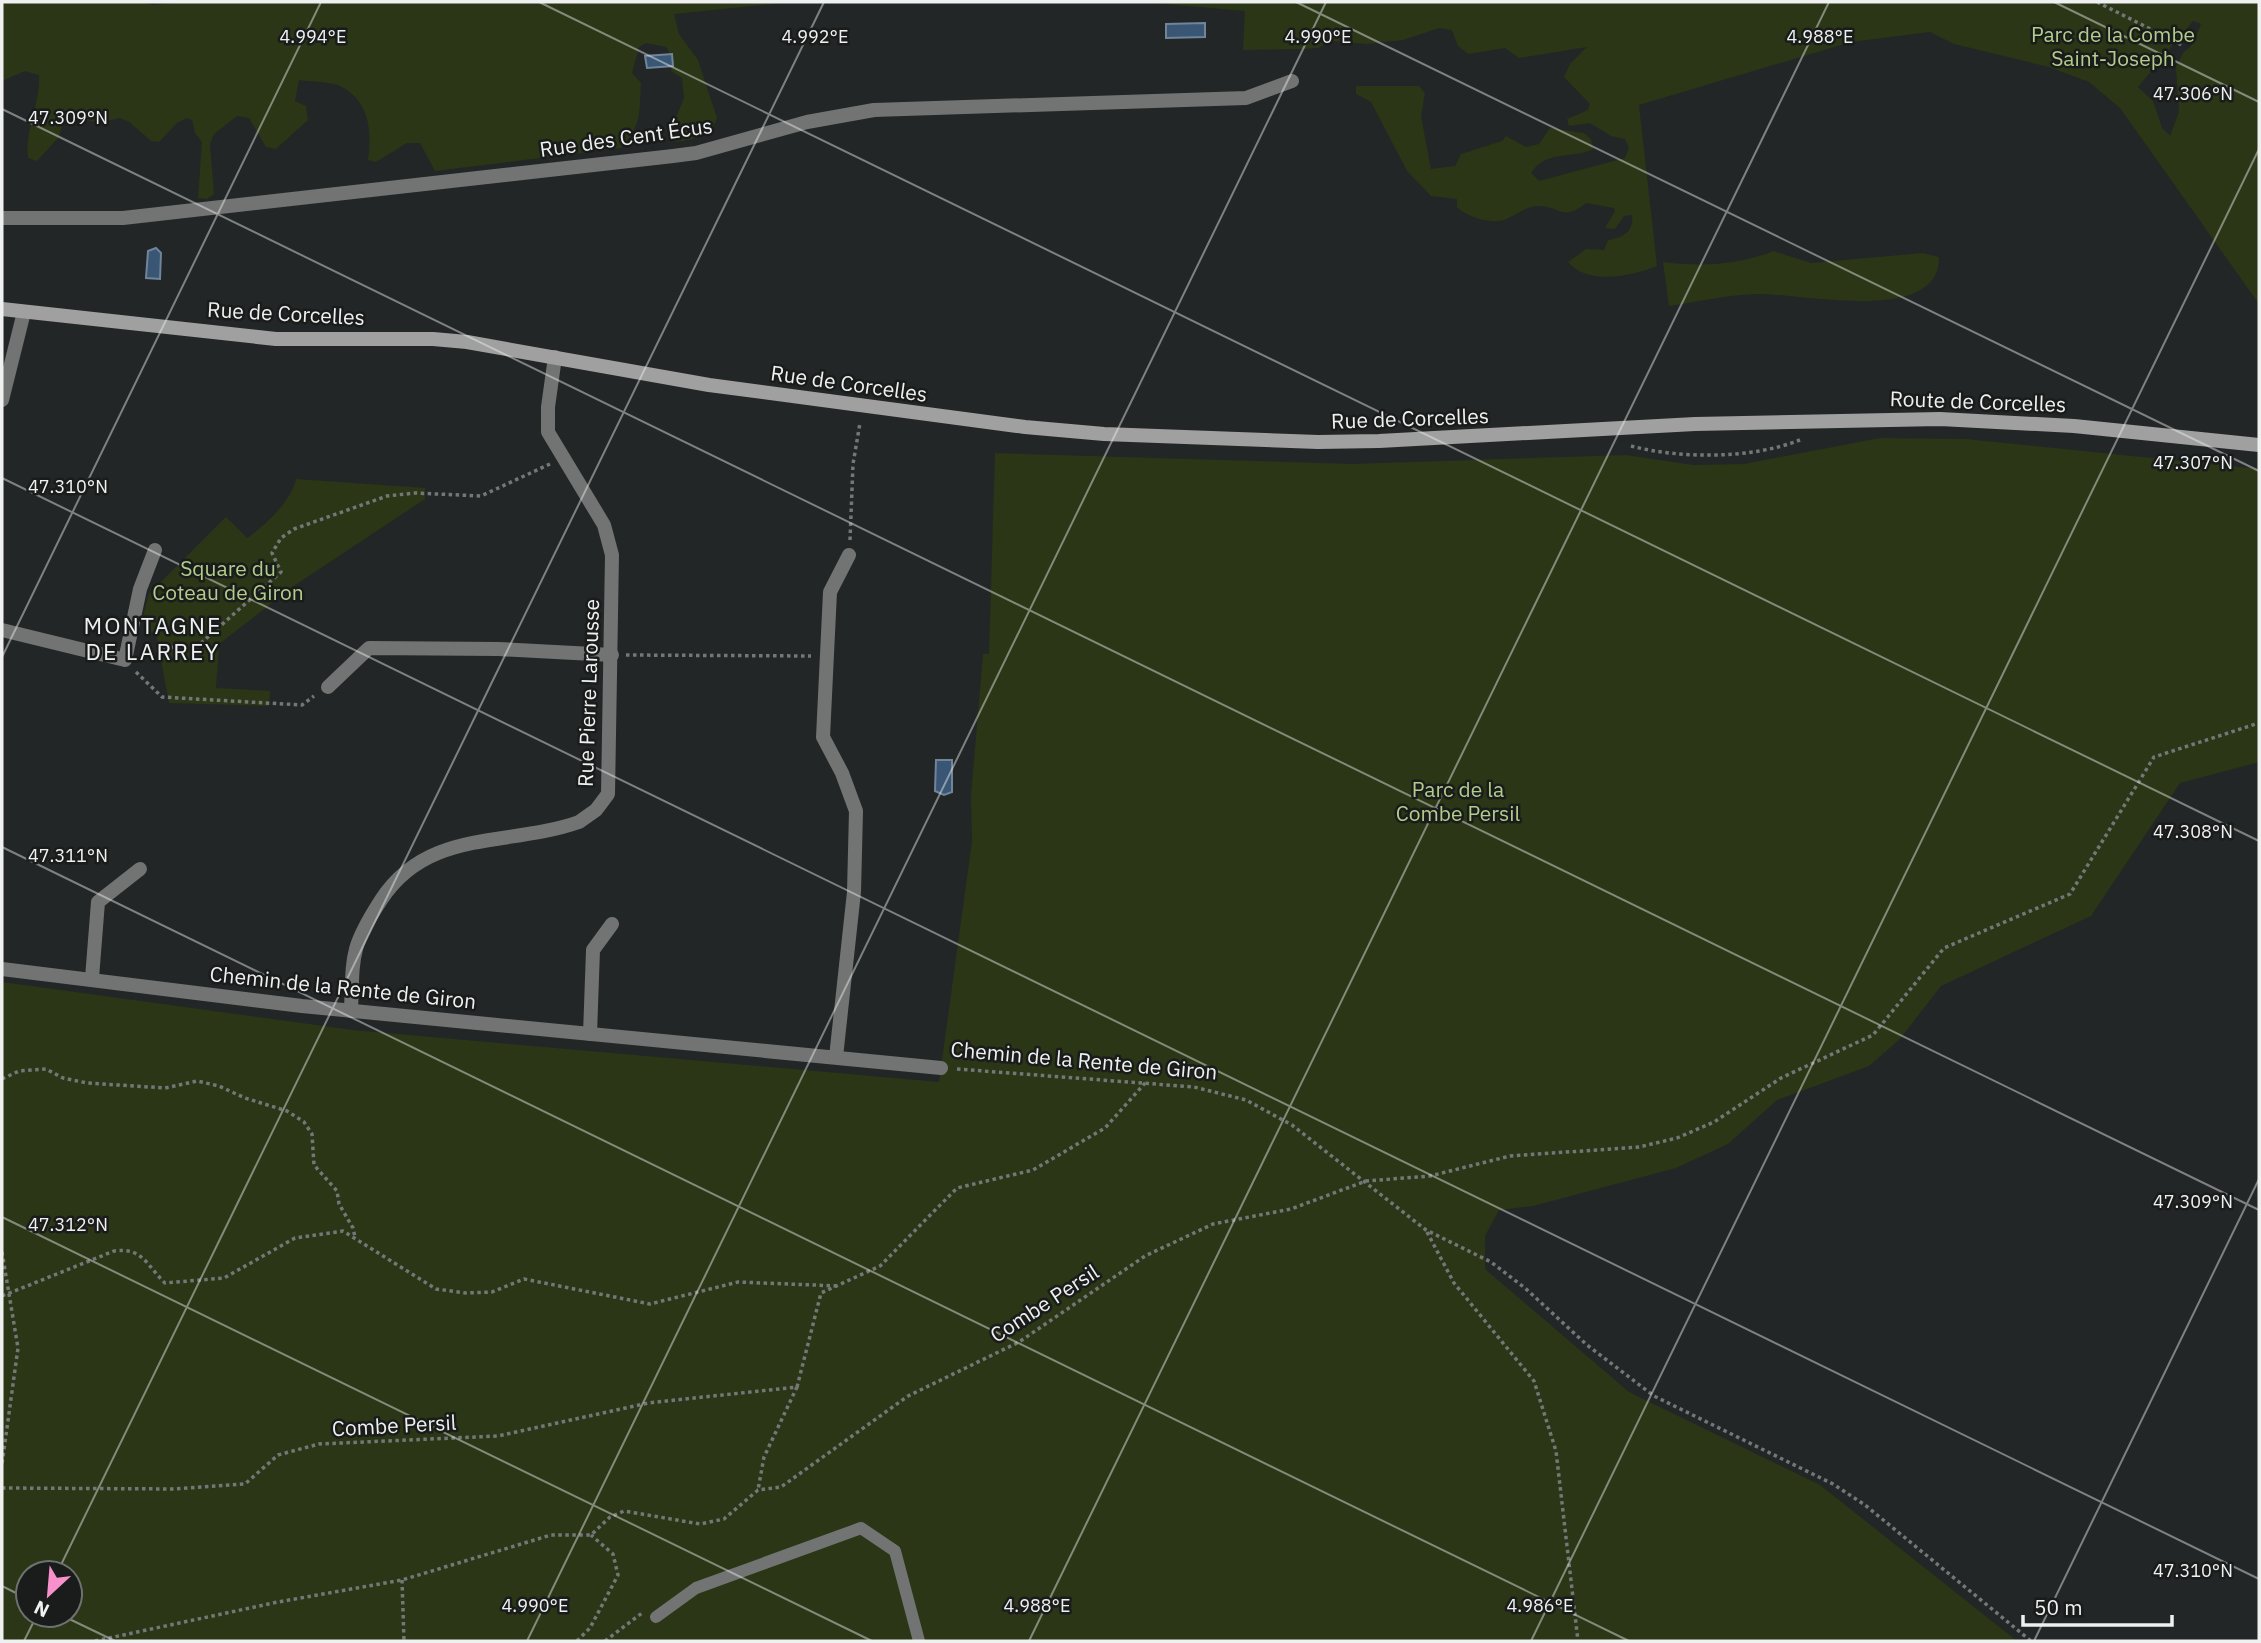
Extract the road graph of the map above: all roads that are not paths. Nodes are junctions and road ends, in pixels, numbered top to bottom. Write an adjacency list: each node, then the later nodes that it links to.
1 (1292, 81): 2 (street, Rue des Cent Écus)
2 (2, 218)
3 (2, 309): 4 (main road, Rue de Corcelles)
4 (24, 312): 5 (main road, Rue de Corcelles); 6 (street)
5 (555, 357): 7 (main road, Rue de Corcelles); 12 (street, Rue Pierre Larousse)
6 (2, 400)
7 (1695, 424): 8 (main road, Route de Corcelles)
8 (2259, 445)
9 (155, 550): 11 (street)
10 (849, 555): 20 (street)
11 (2, 630)
12 (612, 655): 13 (street); 18 (street, Rue Pierre Larousse)
13 (328, 687)
14 (140, 869): 17 (street)
15 (612, 924): 19 (street)
16 (2, 970): 17 (street, Chemin de la Rente de Giron)
17 (92, 978): 18 (street, Chemin de la Rente de Giron)
18 (351, 1011): 19 (street, Chemin de la Rente de Giron)
19 (590, 1034): 20 (street, Chemin de la Rente de Giron)
20 (836, 1057): 21 (street, Chemin de la Rente de Giron)
21 (941, 1068)
22 (656, 1617): 23 (lane)
23 (919, 1641)

